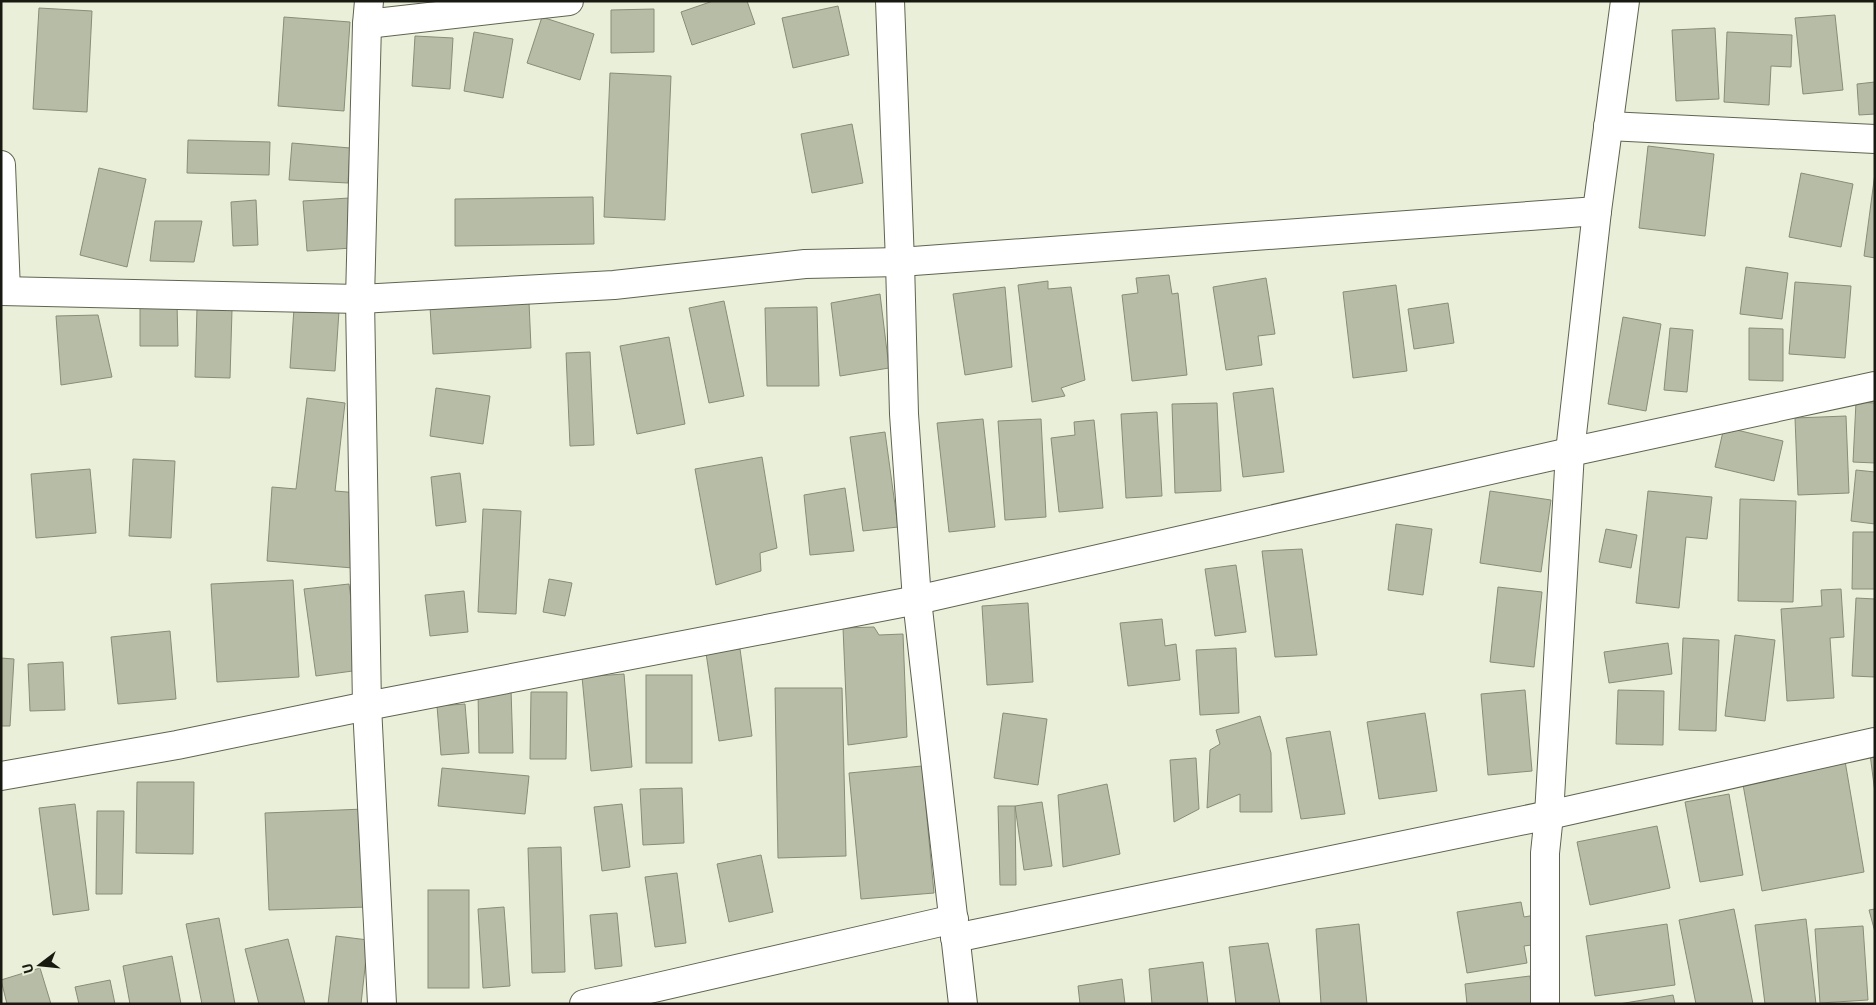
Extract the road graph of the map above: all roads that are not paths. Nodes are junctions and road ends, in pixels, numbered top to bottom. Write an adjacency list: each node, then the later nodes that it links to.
1 (570, 1): 4 (street)
2 (890, 1): 9 (street)
3 (1625, 1): 5 (street)
4 (368, 13): 11 (street)
5 (1608, 126): 6 (street); 8 (street)
6 (1875, 139)
7 (1, 165): 10 (street)
8 (1597, 211): 9 (street); 13 (street)
9 (900, 262): 11 (street); 14 (street)
10 (4, 291): 11 (street)
11 (360, 299): 15 (street)
12 (1875, 386): 13 (street)
13 (1570, 452): 14 (street); 18 (street)
14 (917, 600): 15 (street); 19 (street)
15 (367, 706): 17 (street); 20 (street)
16 (1875, 742): 18 (street)
17 (1, 776)
18 (1549, 815): 19 (street); 23 (street)
19 (954, 928): 21 (street); 22 (street)
20 (382, 1004)
21 (584, 1004)
22 (963, 1004)
23 (1546, 1004)

